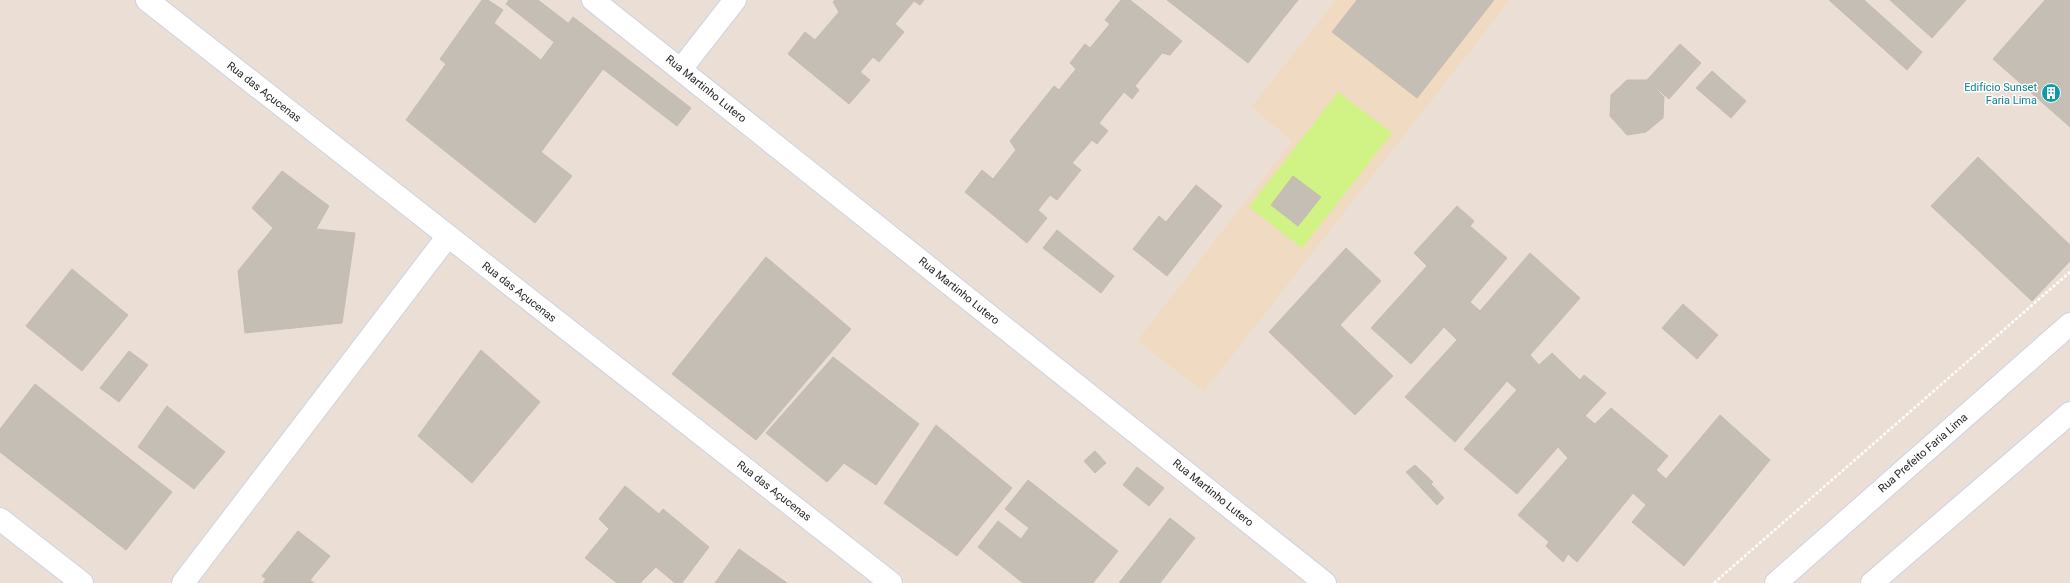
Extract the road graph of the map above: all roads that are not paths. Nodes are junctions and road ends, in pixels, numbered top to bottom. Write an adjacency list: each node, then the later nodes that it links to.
1 (147, 0): 5 (street, Rua das Açucenas)
2 (593, 0): 4 (street, Rua Martinho Lutero)
3 (735, 0): 4 (street)
4 (681, 69): 12 (street, Rua Martinho Lutero)
5 (448, 236): 10 (street); 11 (street, Rua das Açucenas)
6 (2070, 324): 13 (street, Rua Prefeito Faria Lima)
7 (2070, 413): 14 (street)
8 (0, 519): 9 (street)
9 (82, 583)
10 (183, 583)
11 (891, 583)
12 (1325, 583)
13 (1776, 583)
14 (1872, 583)

